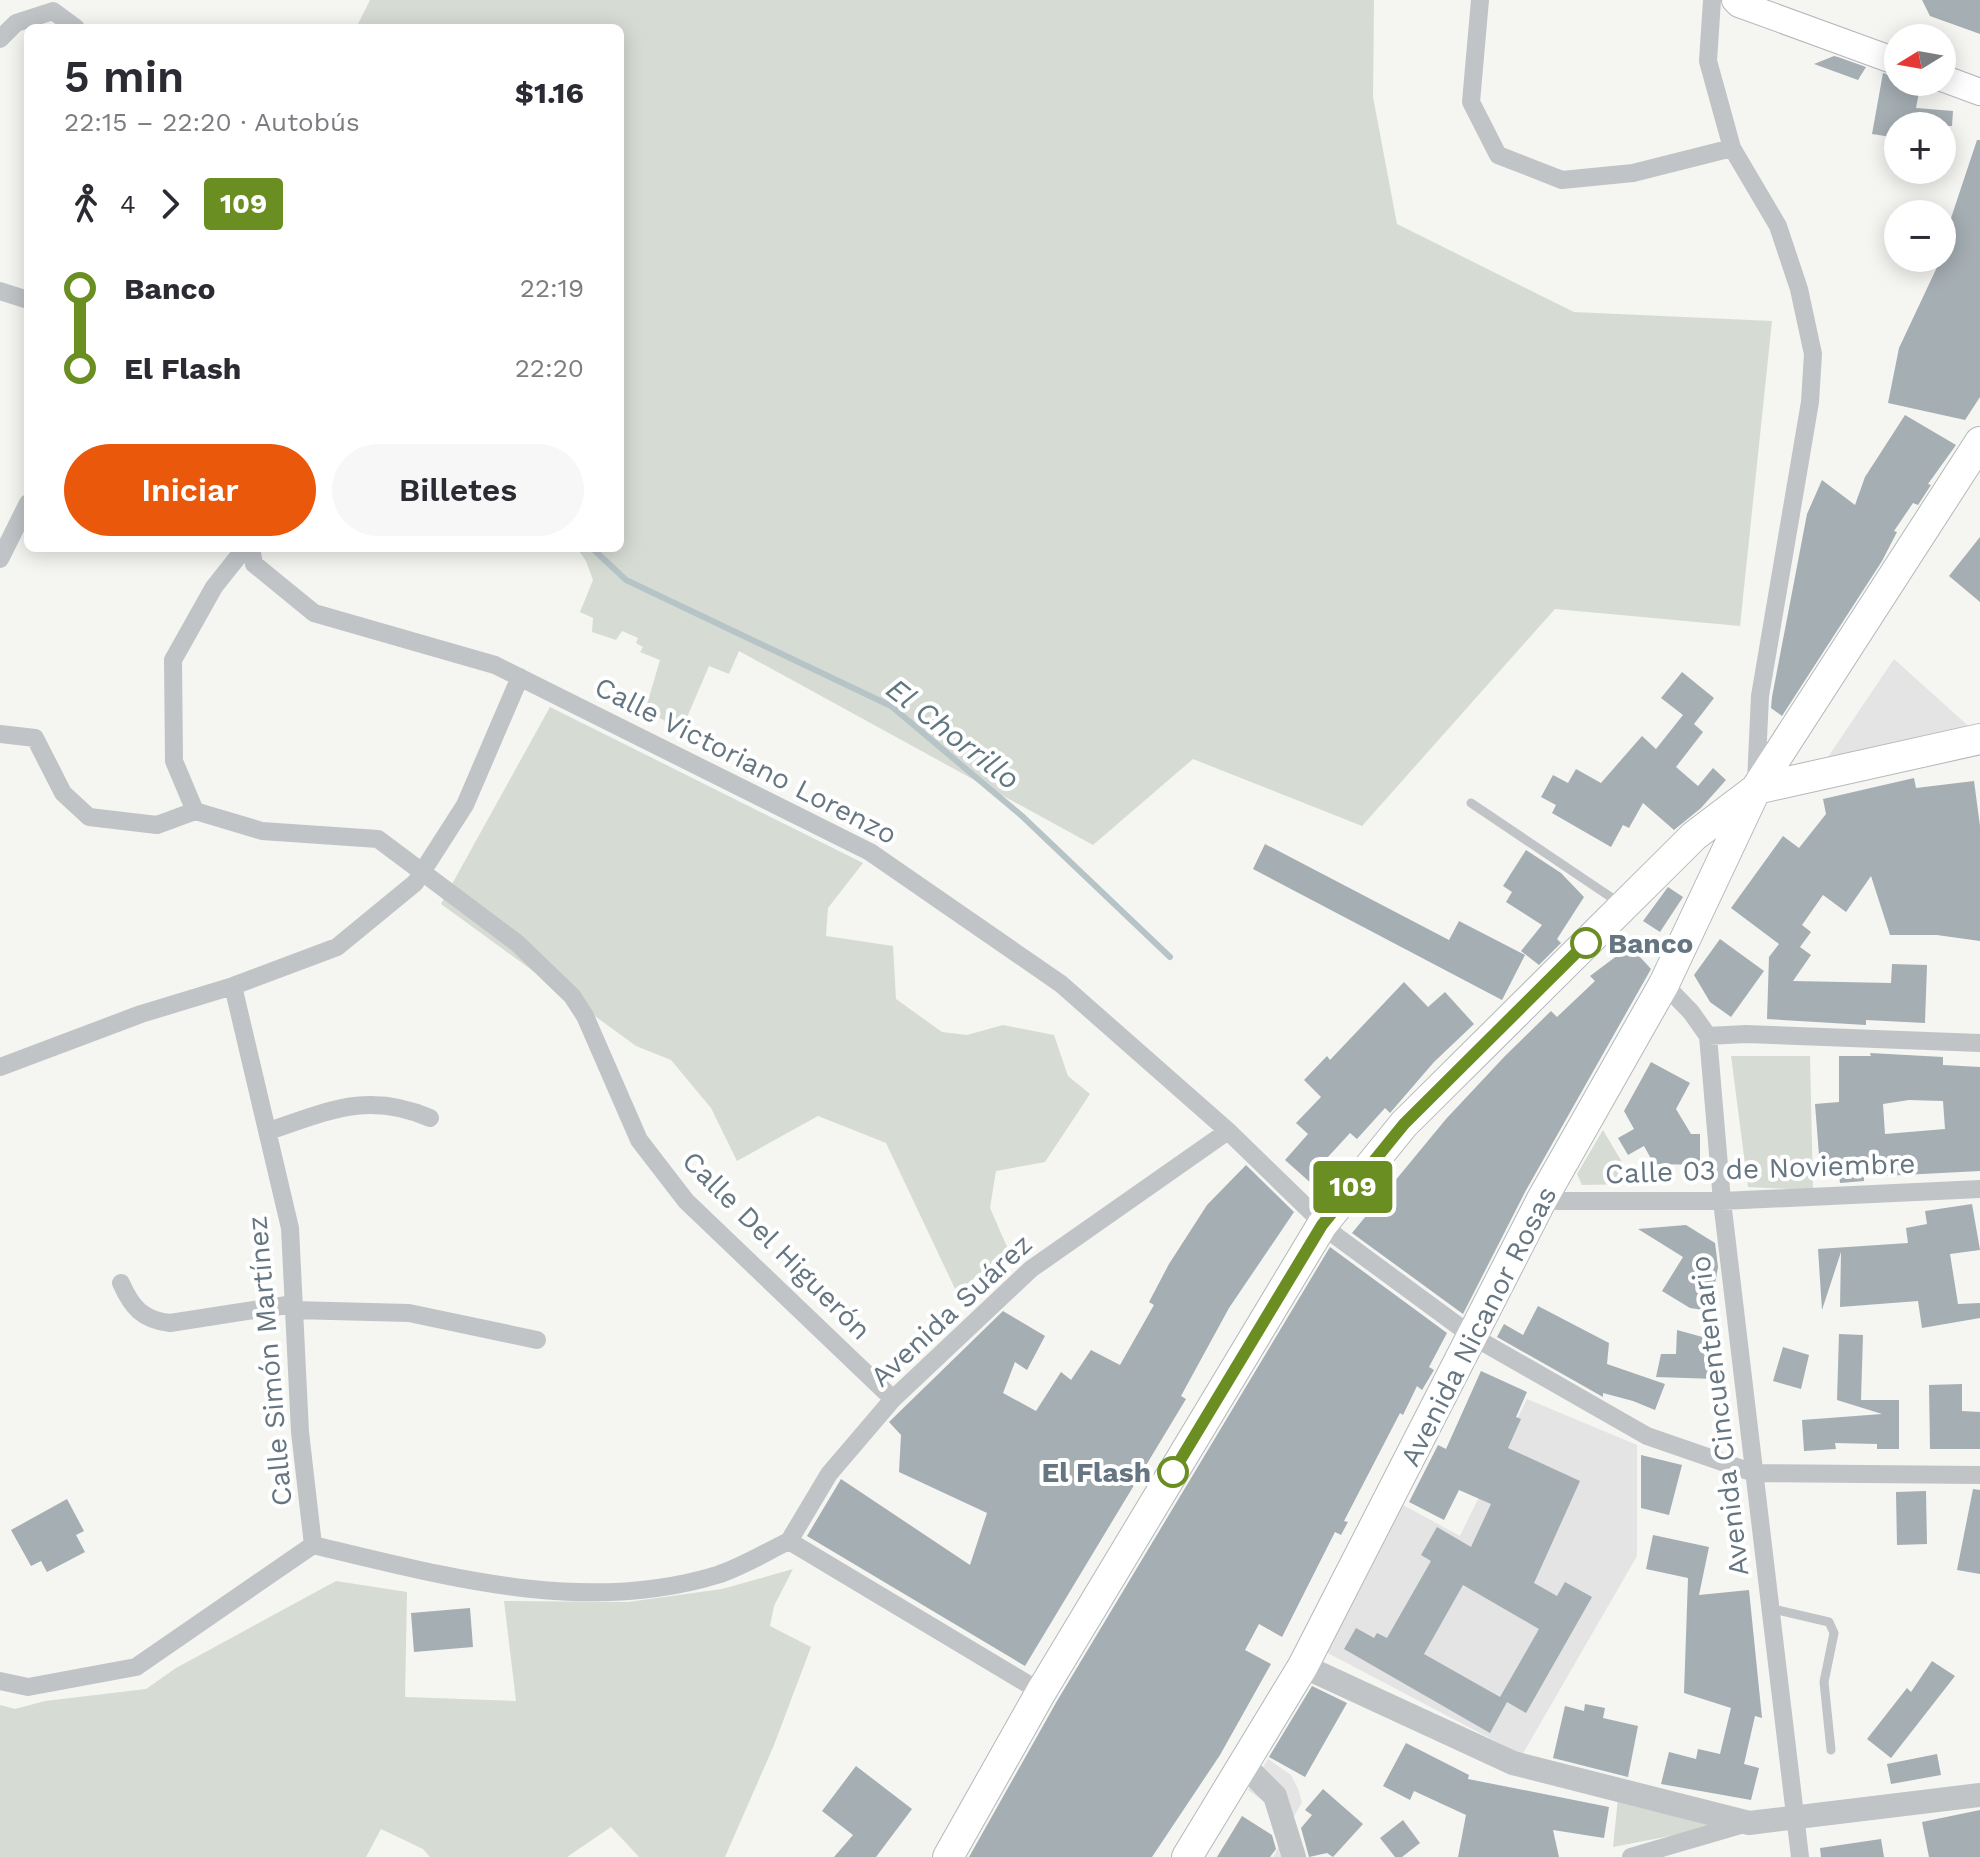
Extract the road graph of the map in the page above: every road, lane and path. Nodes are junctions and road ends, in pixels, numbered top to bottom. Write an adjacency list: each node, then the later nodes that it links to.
1 (1480, 0): 10 (street)
2 (1712, 0): 10 (street)
3 (1735, 0): 7 (main road)
4 (56, 6): 5 (street); 6 (street)
5 (72, 24)
6 (0, 39)
7 (1884, 57)
8 (1956, 83): 9 (main road)
9 (1980, 92)
10 (1732, 148): 21 (street)
11 (0, 291): 12 (street)
12 (24, 299)
13 (1980, 442): 21 (main road)
14 (24, 511): 17 (street)
15 (245, 552): 23 (street)
16 (250, 552): 18 (street, Calle Victoriano Lorenzo)
17 (0, 559)
18 (520, 677): 24 (street); 33 (street, Calle Victoriano Lorenzo)
19 (0, 734): 23 (street)
20 (1980, 739): 21 (main road)
21 (1756, 789): 25 (main road); 26 (main road, Avenida Nicanor Rosas)
22 (1471, 803): 25 (lane)
23 (195, 811): 24 (street, Calle Del Higuerón)
24 (422, 871): 27 (street); 42 (street, Calle Del Higuerón)
25 (1623, 905): 37 (main road)
26 (1664, 984): 28 (street); 35 (main road, Avenida Nicanor Rosas)
27 (233, 986): 30 (street); 32 (street, Calle Simón Martínez)
28 (1708, 1036): 29 (street); 36 (street, Avenida Cincuentenario)
29 (1980, 1043)
30 (0, 1067)
31 (430, 1118): 32 (street)
32 (269, 1131): 39 (street, Calle Simón Martínez)
33 (1228, 1131): 37 (street, Calle Victoriano Lorenzo); 42 (street, Avenida Suárez)
34 (1980, 1189): 36 (street, Calle 03 de Noviembre)
35 (1541, 1201): 36 (street, Calle 03 de Noviembre); 40 (main road, Avenida Nicanor Rosas)
36 (1722, 1201): 43 (street, Avenida Cincuentenario)
37 (1322, 1225): 40 (street, Calle Victoriano Lorenzo); 50 (main road)
38 (121, 1283): 39 (street)
39 (293, 1307): 41 (street); 46 (street, Calle Simón Martínez)
40 (1472, 1336): 43 (street, Calle Victoriano Lorenzo); 48 (main road, Avenida Nicanor Rosas)
41 (537, 1340)
42 (893, 1399): 45 (street, Avenida Suárez)
43 (1754, 1473): 44 (street, Calle Victoriano Lorenzo); 47 (street, Avenida Cincuentenario)
44 (1980, 1475)
45 (789, 1541): 46 (street); 50 (street)
46 (313, 1545): 49 (street)
47 (1769, 1608): 51 (lane); 54 (street, Avenida Cincuentenario)
48 (1303, 1666): 52 (main road, Avenida Nicanor Rosas); 55 (street)
49 (0, 1681)
50 (1041, 1692): 56 (main road)
51 (1831, 1750)
52 (1242, 1763): 57 (main road, Avenida Nicanor Rosas); 58 (street)
53 (1980, 1795): 54 (street)
54 (1794, 1815): 55 (street); 60 (street, Avenida Cincuentenario)
55 (1749, 1823): 59 (street)
56 (948, 1857)
57 (1187, 1857)
58 (1294, 1857)
59 (1631, 1857)
60 (1800, 1857)

